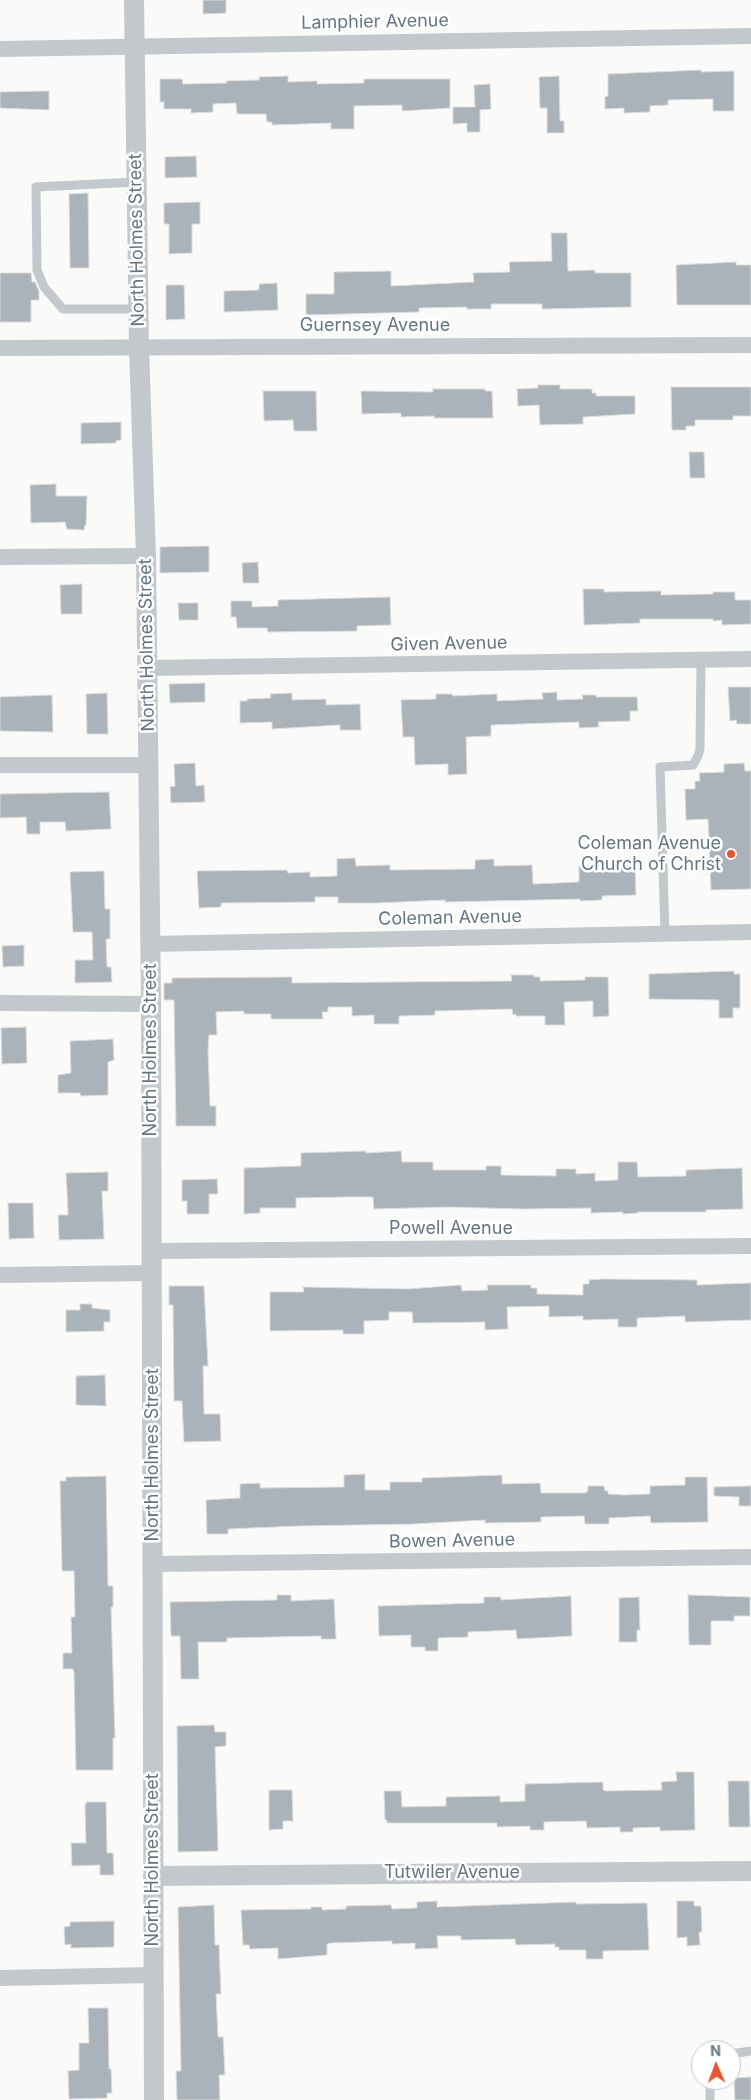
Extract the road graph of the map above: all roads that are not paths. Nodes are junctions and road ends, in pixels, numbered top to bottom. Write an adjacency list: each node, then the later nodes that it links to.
1 (134, 0): 3 (street, North Holmes Street)
2 (751, 36): 3 (street, Lamphier Avenue)
3 (135, 46): 4 (street, Lamphier Avenue); 5 (street, North Holmes Street)
4 (0, 49)
5 (137, 182): 6 (street, North Holmes Street); 6 (lane)
6 (138, 309): 8 (street, North Holmes Street)
7 (751, 345): 8 (street, Guernsey Avenue)
8 (139, 347): 9 (street, Guernsey Avenue); 10 (street, North Holmes Street)
9 (0, 348)
10 (146, 556): 11 (street); 14 (street, North Holmes Street)
11 (0, 557)
12 (751, 659): 13 (street, Given Avenue)
13 (701, 660): 14 (street, Given Avenue); 18 (lane)
14 (147, 668): 16 (street, North Holmes Street)
15 (0, 765): 16 (street)
16 (148, 765): 19 (street, North Holmes Street)
17 (751, 932): 18 (street, Coleman Avenue)
18 (665, 934): 19 (street, Coleman Avenue)
19 (150, 944): 21 (street, North Holmes Street)
20 (0, 1003): 21 (street)
21 (151, 1004): 23 (street, North Holmes Street)
22 (751, 1246): 23 (street, Powell Avenue)
23 (152, 1251): 24 (street, North Holmes Street)
24 (152, 1273): 25 (street); 27 (street, North Holmes Street)
25 (0, 1275)
26 (751, 1557): 27 (street, Bowen Avenue)
27 (153, 1564): 29 (street, North Holmes Street)
28 (751, 1871): 29 (street, Tutwiler Avenue)
29 (154, 1876): 30 (street, North Holmes Street)
30 (153, 1975): 31 (street); 32 (street, North Holmes Street)
31 (0, 1978)
32 (154, 2100)

